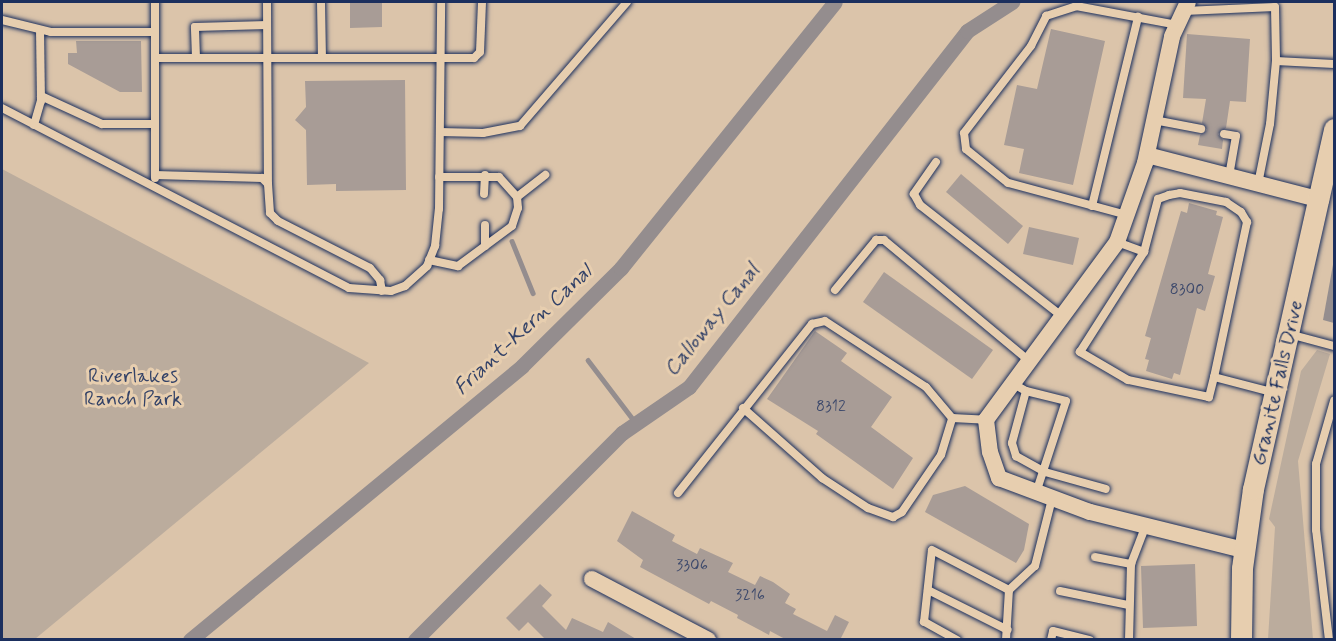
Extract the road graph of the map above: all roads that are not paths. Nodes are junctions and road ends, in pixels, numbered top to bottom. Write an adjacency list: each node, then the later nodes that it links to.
1 (155, 2): 12 (lane)
2 (267, 2): 10 (lane)
3 (321, 2): 15 (lane)
4 (441, 2): 13 (lane)
5 (482, 2): 13 (lane)
6 (627, 2): 27 (lane)
7 (1183, 12): 8 (lane); 18 (lane); 22 (street)
8 (1138, 17): 42 (lane); 42 (lane)
9 (2, 20): 11 (lane)
10 (267, 25): 14 (lane); 17 (lane)
11 (40, 30): 12 (lane); 20 (lane)
12 (155, 32): 16 (lane)
13 (441, 56): 15 (lane); 27 (lane)
14 (267, 57): 15 (lane); 17 (lane); 36 (lane)
15 (322, 57)
16 (155, 58): 17 (lane); 24 (lane)
17 (196, 58)
18 (1276, 61): 19 (lane); 37 (lane)
19 (1335, 64)
20 (40, 96): 23 (lane); 24 (lane)
21 (2, 108): 23 (lane)
22 (1154, 120): 25 (lane); 29 (street)
23 (34, 124): 38 (lane)
24 (155, 124): 31 (lane)
25 (1201, 129)
26 (1335, 129): 41 (street, Granite Falls Drive)
27 (440, 132): 35 (lane)
28 (1224, 134): 34 (lane)
29 (1147, 155): 34 (street); 43 (street)
30 (936, 162): 51 (lane)
31 (154, 175): 36 (lane); 38 (lane)
32 (485, 175): 35 (lane); 39 (lane); 40 (lane)
33 (545, 175): 40 (lane)
34 (1229, 176): 37 (street)
35 (439, 177): 48 (lane)
36 (268, 184): 50 (lane)
37 (1258, 184): 41 (street)
38 (154, 187): 50 (lane)
39 (484, 194)
40 (517, 197): 46 (lane)
41 (1320, 200): 52 (street, Granite Falls Drive)
42 (1092, 206): 43 (lane)
43 (1127, 215): 45 (street)
44 (485, 225): 46 (lane)
45 (1117, 242): 47 (lane); 51 (street)
46 (485, 246): 48 (lane)
47 (1144, 252): 55 (lane); 55 (lane)
48 (429, 260): 50 (lane)
49 (836, 290): 54 (lane)
50 (382, 291)
51 (1064, 318): 54 (street)
52 (1289, 334): 53 (lane); 57 (street, Granite Falls Drive)
53 (1335, 346)
54 (1029, 361): 56 (street)
55 (1214, 377): 57 (lane)
56 (1018, 387): 61 (street); 62 (lane); 62 (lane)
57 (1275, 393): 68 (street, Granite Falls Drive)
58 (1335, 401): 84 (lane)
59 (743, 408): 60 (lane); 60 (lane); 64 (lane)
60 (952, 418): 61 (lane)
61 (986, 420): 65 (street)
62 (1046, 472): 63 (lane); 65 (lane)
63 (1106, 489)
64 (678, 493)
65 (1036, 494): 66 (street)
66 (1052, 499): 67 (street); 73 (lane)
67 (1146, 525): 68 (street); 70 (lane)
68 (1244, 550): 83 (street, Granite Falls Drive)
69 (1095, 557): 70 (lane)
70 (1131, 564): 75 (lane)
71 (592, 579): 76 (street)
72 (928, 590): 73 (lane); 77 (lane); 79 (lane)
73 (1009, 590): 77 (lane)
74 (1060, 591): 75 (lane)
75 (1128, 605): 82 (lane)
76 (684, 634): 78 (street)
77 (1007, 635)
78 (708, 639)
79 (957, 639)
80 (1051, 639): 81 (lane)
81 (1090, 639)
82 (1129, 639)
83 (1241, 639)
84 (1329, 639)

